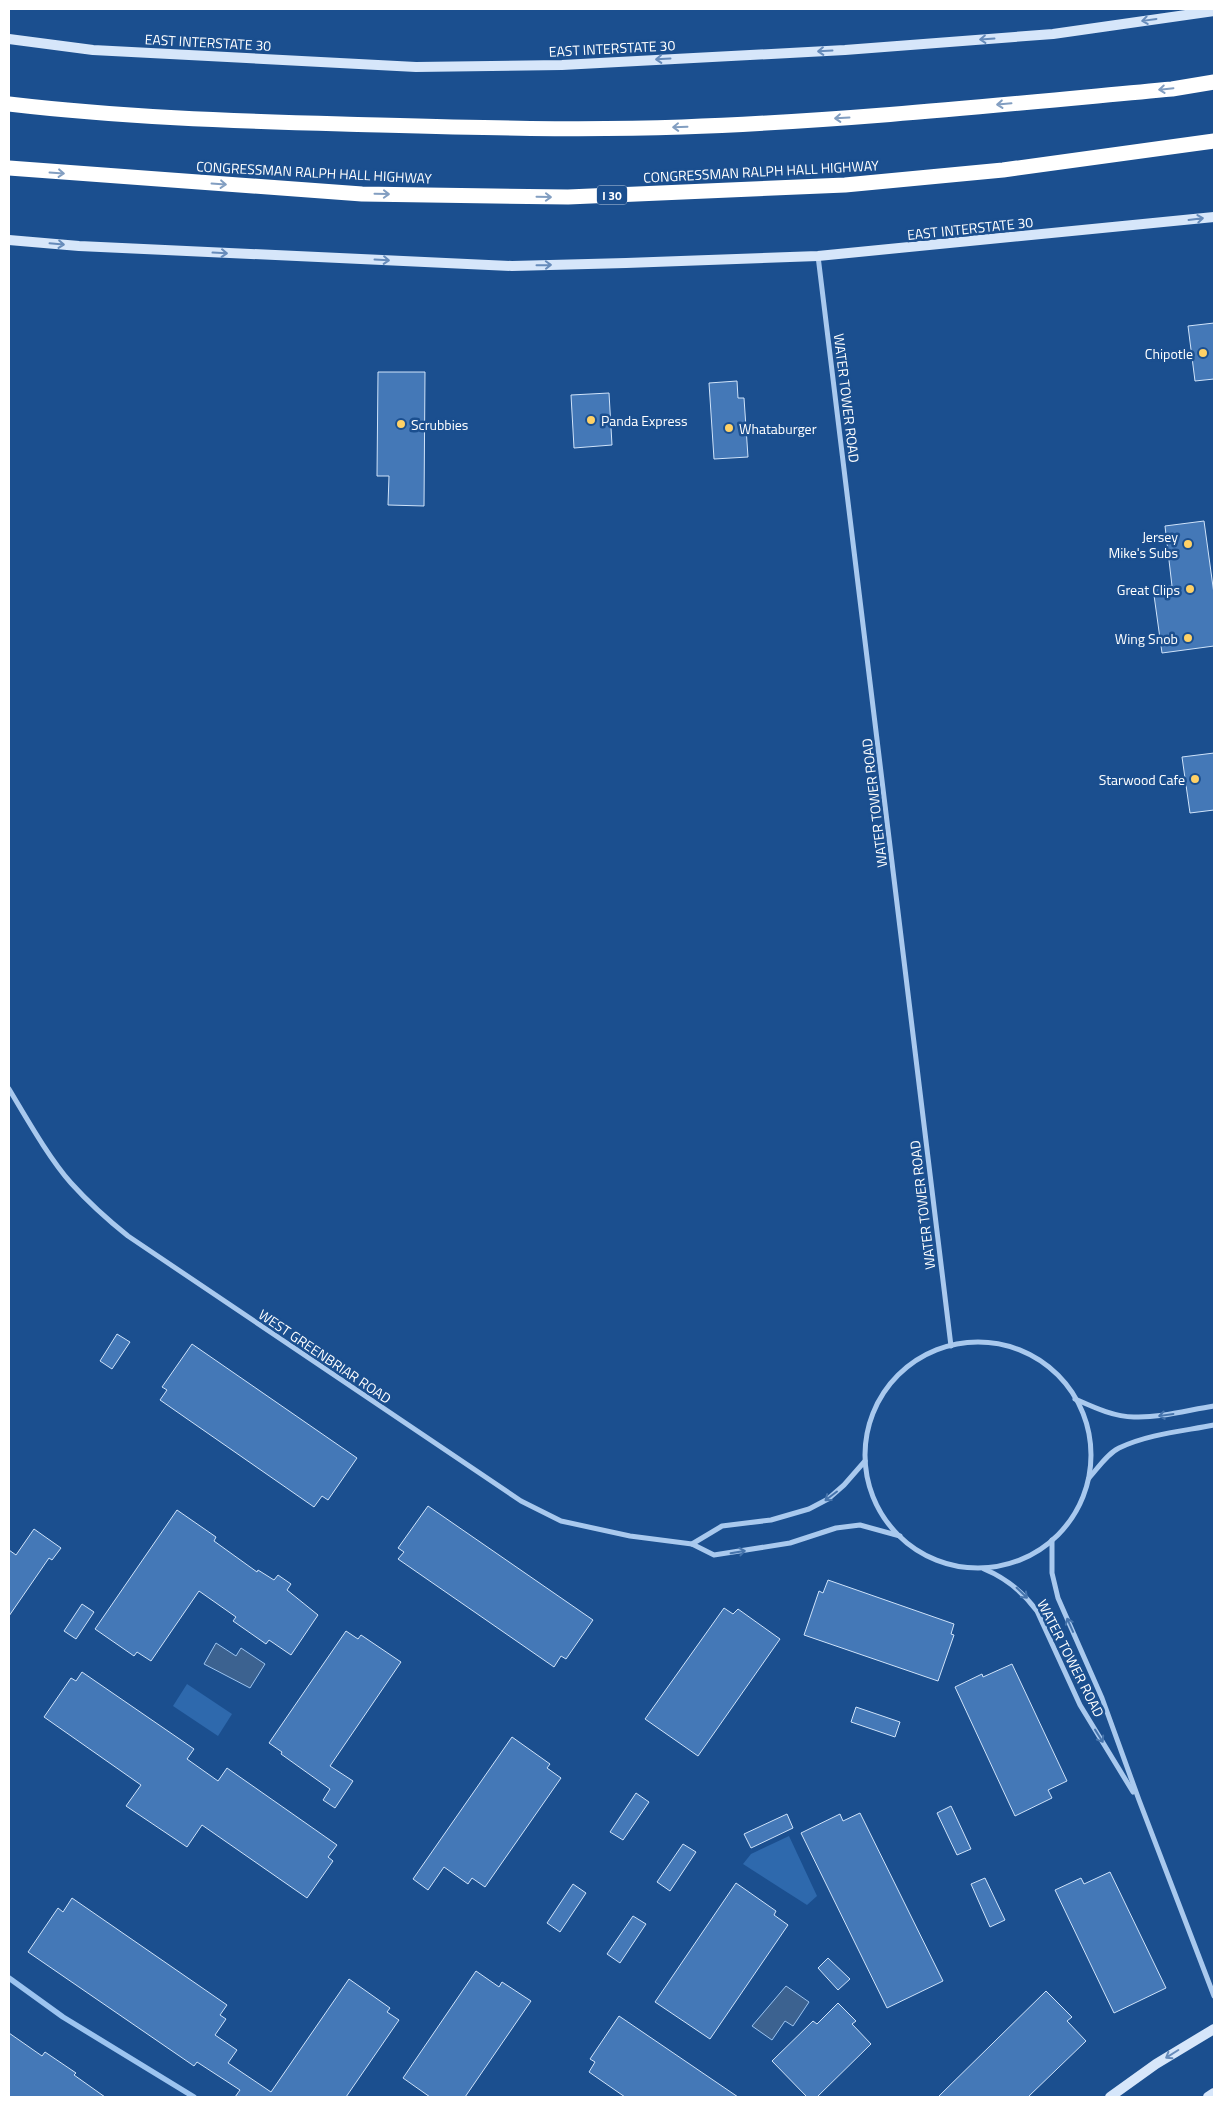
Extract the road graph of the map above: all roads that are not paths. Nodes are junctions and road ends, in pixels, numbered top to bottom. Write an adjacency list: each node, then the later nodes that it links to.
1 (1214, 11): 2 (main road, EAST INTERSTATE 30, one-way to 2)
2 (9, 39)
3 (1214, 82): 4 (highway, one-way to 4)
4 (9, 104)
5 (1214, 142): 6 (highway, CONGRESSMAN RALPH HALL HIGHWAY / I 30, one-way to 5)
6 (9, 168)
7 (1214, 217): 9 (main road, EAST INTERSTATE 30, one-way to 7)
8 (9, 240): 9 (main road, EAST INTERSTATE 30, one-way to 9)
9 (818, 256): 11 (street, WATER TOWER ROAD)
10 (9, 1090): 19 (street, WEST GREENBRIAR ROAD)
11 (951, 1346): 12 (street); 15 (street)
12 (1075, 1399): 13 (street, one-way to 12); 16 (street)
13 (1214, 1406)
14 (1214, 1425): 16 (street)
15 (865, 1461): 17 (street); 19 (street, one-way to 19)
16 (1088, 1479): 18 (street)
17 (900, 1536): 19 (street, WEST GREENBRIAR ROAD, one-way to 17); 20 (street)
18 (1052, 1540): 20 (street); 21 (street, WATER TOWER ROAD, one-way to 18)
19 (692, 1544)
20 (981, 1568): 21 (street, WATER TOWER ROAD, one-way to 21)
21 (1138, 1800): 22 (street, WATER TOWER ROAD)
22 (1214, 1996)
23 (1214, 2029): 25 (main road, one-way to 25)
24 (1214, 2093): 26 (main road)
25 (1110, 2097)
26 (1208, 2097)

